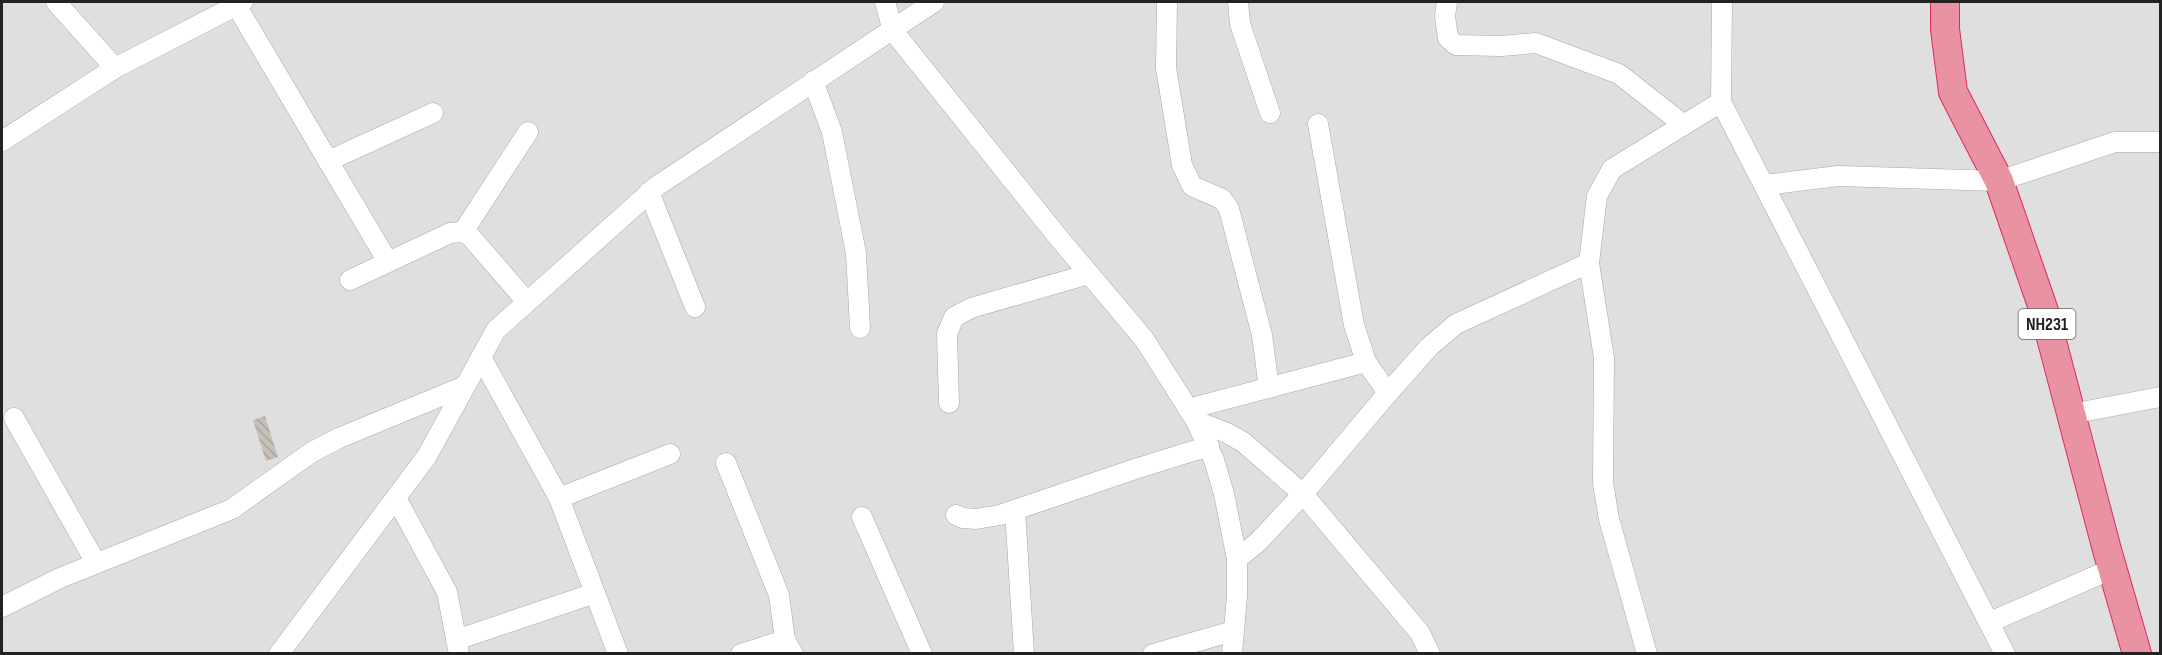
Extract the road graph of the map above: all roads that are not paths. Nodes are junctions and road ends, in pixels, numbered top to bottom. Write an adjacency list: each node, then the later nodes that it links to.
1 (56, 2): 11 (street)
2 (885, 2): 10 (street)
3 (934, 2): 10 (street)
4 (1167, 2): 36 (street)
5 (1239, 2): 15 (street)
6 (1447, 2): 17 (street)
7 (1722, 2): 13 (street)
8 (1945, 2): 22 (highway, NH231)
9 (239, 3): 11 (street); 21 (street)
10 (892, 28): 12 (street); 28 (street)
11 (115, 68): 19 (street)
12 (813, 81): 24 (street); 32 (street)
13 (1720, 102): 17 (street); 23 (street)
14 (434, 113): 21 (street)
15 (1270, 113)
16 (1318, 124): 34 (street)
17 (1684, 125): 27 (street)
18 (528, 132): 25 (street)
19 (2, 141)
20 (2160, 142): 22 (street)
21 (328, 161): 26 (street)
22 (1999, 181): 23 (street); 40 (highway, NH231)
23 (1765, 185): 57 (street)
24 (650, 192): 30 (street); 31 (street)
25 (463, 232): 26 (street); 30 (street)
26 (388, 262): 29 (street)
27 (1589, 263): 37 (street); 69 (street)
28 (1089, 274): 39 (street); 41 (street)
29 (351, 280)
30 (527, 302): 33 (street)
31 (695, 307)
32 (860, 328)
33 (481, 357): 35 (street); 48 (street)
34 (1366, 362): 36 (street); 37 (street)
35 (465, 386): 47 (street); 53 (street)
36 (1269, 388): 41 (street)
37 (1388, 393): 46 (street)
38 (2160, 397): 40 (street)
39 (949, 403)
40 (2071, 414): 54 (highway, NH231)
41 (1192, 415): 43 (street); 46 (street)
42 (14, 418): 53 (street)
43 (1209, 446): 49 (street); 52 (street)
44 (670, 454): 48 (street)
45 (726, 463): 60 (street)
46 (1303, 494): 52 (street); 68 (street)
47 (396, 498): 59 (street); 61 (street)
48 (559, 498): 55 (street)
49 (1015, 510): 50 (street); 65 (street)
50 (956, 515)
51 (862, 518): 64 (street)
52 (1237, 559): 58 (street)
53 (96, 564): 56 (street)
54 (2112, 569): 57 (street); 71 (highway, NH231)
55 (595, 593): 59 (street); 62 (street)
56 (2, 607)
57 (1990, 622): 70 (street)
58 (1233, 631): 66 (street); 67 (street)
59 (458, 647)
60 (789, 647): 63 (street)
61 (279, 654)
62 (618, 654)
63 (741, 654)
64 (922, 654)
65 (1024, 654)
66 (1153, 654)
67 (1232, 654)
68 (1430, 654)
69 (1647, 654)
70 (2005, 654)
71 (2137, 654)

